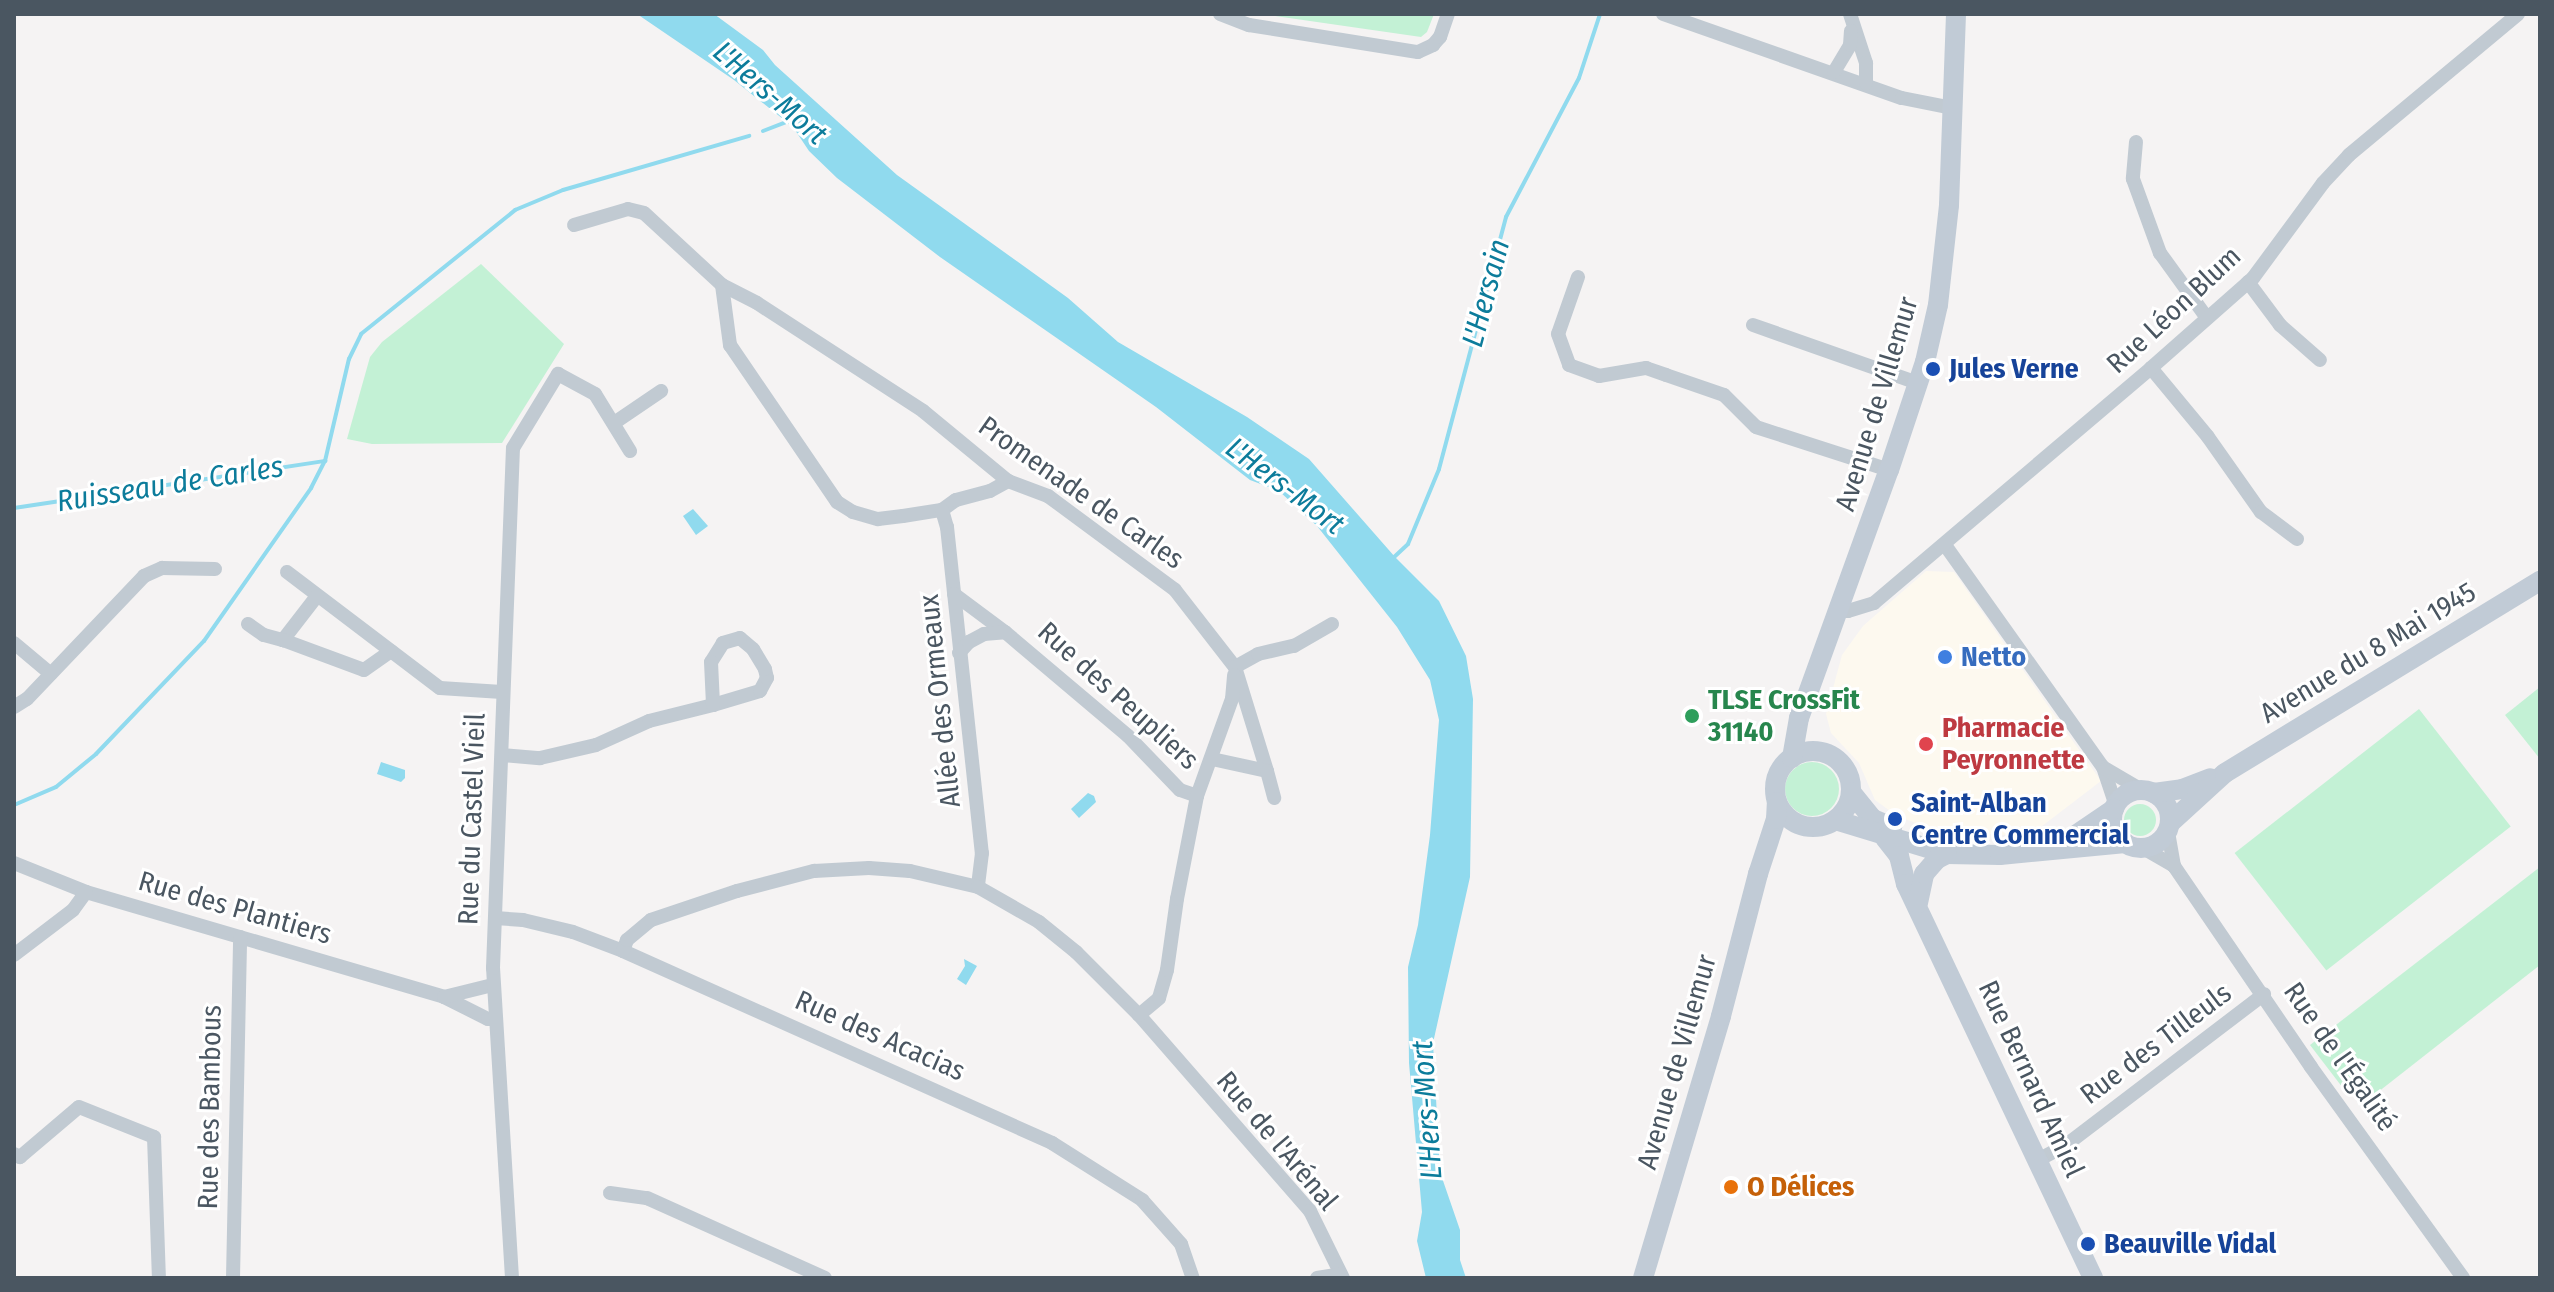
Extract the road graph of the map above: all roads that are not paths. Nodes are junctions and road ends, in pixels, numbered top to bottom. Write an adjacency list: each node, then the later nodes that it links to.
1 (1220, 14): 2 (street)
2 (1448, 14)
3 (1663, 14): 7 (street)
4 (1956, 14): 9 (main road, Avenue de Villemur)
5 (2518, 14): 13 (street, Rue Léon Blum)
6 (1851, 20): 7 (street); 8 (street)
7 (1834, 72): 8 (street)
8 (1866, 83): 9 (street)
9 (1953, 108): 21 (main road, Avenue de Villemur)
10 (2136, 142): 16 (street)
11 (574, 225): 14 (street, Promenade de Carles)
12 (1578, 277): 25 (street)
13 (2248, 282): 16 (street, Rue Léon Blum); 19 (street)
14 (722, 285): 15 (street, Promenade de Carles); 17 (street)
15 (757, 303): 17 (street); 26 (street, Promenade de Carles)
16 (2207, 318): 20 (street, Rue Léon Blum)
17 (727, 321): 27 (street)
18 (1753, 325): 21 (street)
19 (2320, 360)
20 (2151, 368): 28 (street); 29 (street, Rue Léon Blum)
21 (1918, 383): 25 (main road, Avenue de Villemur)
22 (661, 391): 23 (street)
23 (614, 423): 24 (street); 45 (street, Rue du Castel Vieil)
24 (630, 451)
25 (1889, 470): 35 (main road, Avenue de Villemur)
26 (1008, 481): 27 (street); 43 (street, Promenade de Carles)
27 (942, 510): 33 (street, Allée des Ormeaux)
28 (2297, 539)
29 (1945, 545): 35 (street, Rue Léon Blum); 53 (street)
30 (215, 569): 44 (street)
31 (287, 572): 34 (street)
32 (2540, 581): 55 (main road, Avenue du 8 Mai 1945)
33 (954, 594): 38 (street, Rue des Peupliers); 42 (street, Allée des Ormeaux)
34 (317, 596): 39 (street); 41 (street)
35 (1840, 609): 46 (main road, Avenue de Villemur)
36 (248, 624): 39 (street)
37 (1332, 624): 43 (street)
38 (1005, 632): 42 (street, Rue des Peupliers); 58 (street, Rue des Peupliers)
39 (283, 640): 41 (street)
40 (14, 643): 44 (street)
41 (391, 651): 45 (street)
42 (959, 653): 72 (street, Allée des Ormeaux)
43 (1235, 667): 52 (street); 54 (street)
44 (51, 674): 48 (street)
45 (502, 692): 49 (street, Rue du Castel Vieil)
46 (1807, 704): 50 (main road); 51 (main road, Avenue de Villemur)
47 (713, 705): 47 (street); 49 (street)
48 (14, 707)
49 (502, 755): 75 (street, Rue du Castel Vieil)
50 (1832, 757): 51 (main road); 57 (main road)
51 (1792, 758): 60 (main road)
52 (1212, 759): 54 (street); 58 (street)
53 (2103, 767): 56 (street); 61 (street)
54 (1267, 771): 59 (street)
55 (2225, 773): 56 (main road, Avenue du 8 Mai 1945); 64 (main road, Avenue du 8 Mai 1945)
56 (2148, 791): 61 (main road); 64 (main road)
57 (1851, 792): 62 (main road); 68 (main road)
58 (1197, 796): 82 (street)
59 (1274, 798)
60 (1777, 802): 63 (main road); 69 (main road, Avenue de Villemur)
61 (2115, 807): 66 (main road); 67 (main road)
62 (1835, 820): 63 (main road); 65 (main road)
63 (1807, 827): 69 (main road)
64 (2169, 827): 66 (main road); 71 (street, Rue de l'Égalité)
65 (1885, 838): 68 (main road); 74 (main road, Rue Bernard Amiel)
66 (2134, 846): 67 (main road); 71 (street, Rue de l'Égalité)
67 (2058, 847): 68 (main road)
68 (1956, 854): 74 (main road)
69 (1764, 861): 94 (main road, Avenue de Villemur)
70 (14, 863): 73 (street, Rue des Plantiers)
71 (2174, 866): 80 (street, Rue de l'Égalité)
72 (978, 887): 77 (street); 82 (street)
73 (86, 892): 76 (street, Rue des Plantiers); 78 (street)
74 (1918, 903): 85 (main road, Rue Bernard Amiel)
75 (495, 918): 77 (street, Rue des Acacias); 79 (street, Rue du Castel Vieil)
76 (240, 937): 81 (street, Rue des Plantiers); 89 (street, Rue des Bambous)
77 (623, 951): 92 (street, Rue des Acacias)
78 (14, 955)
79 (493, 985): 81 (street); 83 (street, Rue du Castel Vieil)
80 (2264, 994): 85 (street, Rue des Tilleuls); 96 (street, Rue de l'Égalité)
81 (444, 997): 83 (street, Rue des Plantiers)
82 (1139, 1015): 87 (street, Rue de l'Arénal)
83 (495, 1019): 90 (street, Rue du Castel Vieil)
84 (14, 1154): 88 (street)
85 (2038, 1160): 95 (main road, Rue Bernard Amiel)
86 (610, 1193): 91 (street)
87 (1342, 1276): 93 (street)
88 (159, 1278)
89 (233, 1278)
90 (512, 1278)
91 (825, 1278)
92 (1193, 1278)
93 (1317, 1278)
94 (1643, 1278)
95 (2093, 1278)
96 (2463, 1278)

